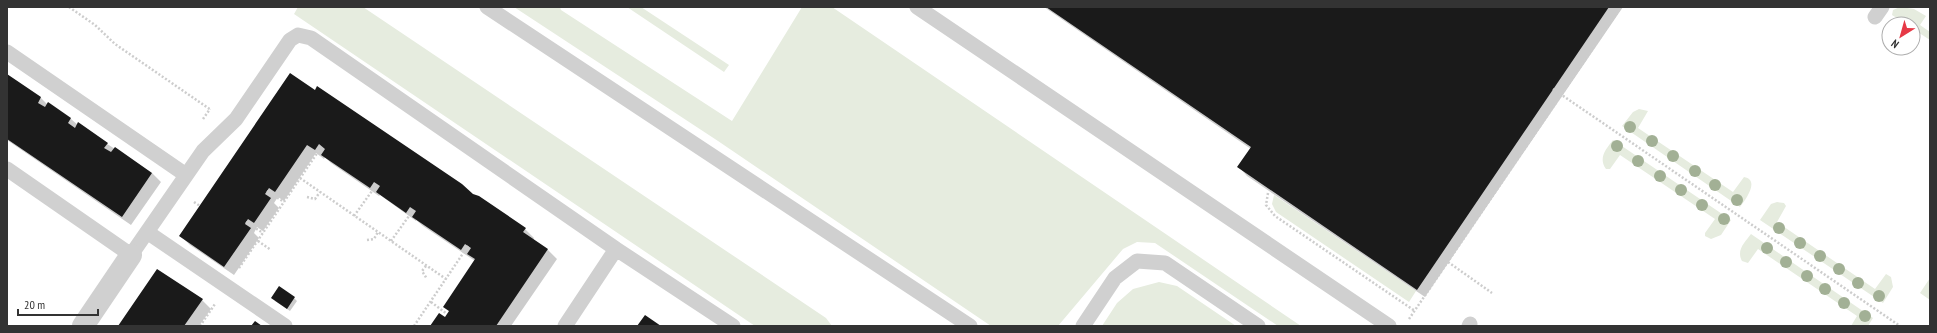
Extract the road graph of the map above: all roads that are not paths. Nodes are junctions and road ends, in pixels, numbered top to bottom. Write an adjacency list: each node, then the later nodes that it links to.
1 (487, 7): 13 (lane)
2 (917, 7): 16 (lane)
3 (7, 52): 5 (lane)
4 (7, 169): 8 (lane)
5 (186, 175): 6 (lane); 7 (lane)
6 (147, 232): 8 (lane); 10 (lane)
7 (616, 249): 11 (lane); 12 (lane)
8 (131, 255): 9 (street)
9 (83, 326)
10 (285, 326)
11 (565, 326)
12 (733, 326)
13 (970, 326)
14 (1083, 326): 15 (lane)
15 (1258, 326)
16 (1389, 326)

